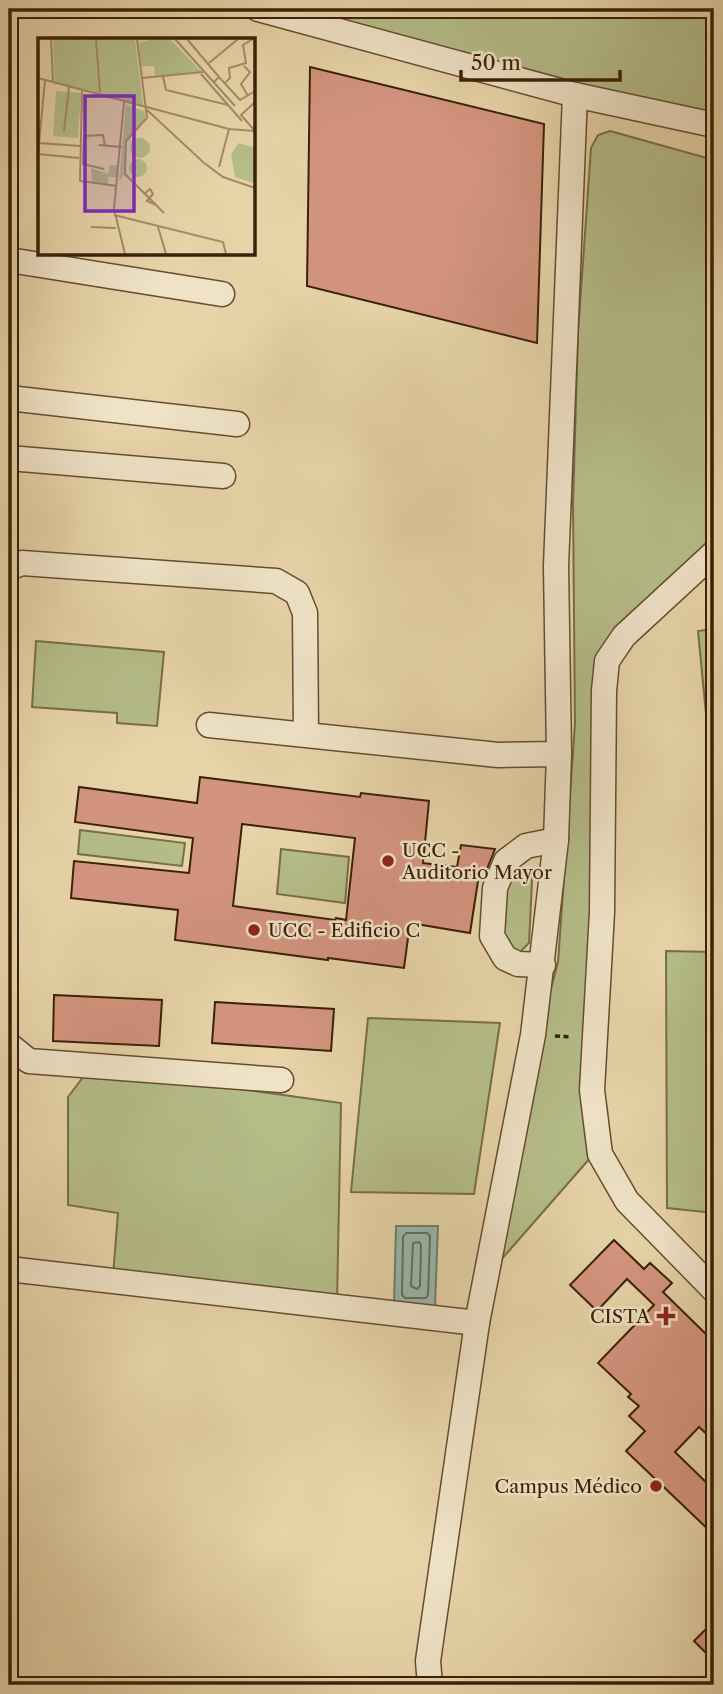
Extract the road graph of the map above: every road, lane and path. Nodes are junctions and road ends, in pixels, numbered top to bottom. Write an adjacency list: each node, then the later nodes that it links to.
1 (258, 9): 2 (street)
2 (575, 95): 3 (street); 14 (street)
3 (714, 124)
4 (9, 260): 5 (street)
5 (222, 294)
6 (9, 398): 7 (street)
7 (237, 424)
8 (9, 458): 9 (street)
9 (223, 476)
10 (714, 554): 18 (street)
11 (9, 568): 13 (street)
12 (209, 725): 13 (street)
13 (306, 734): 14 (street)
14 (559, 754): 15 (street)
15 (556, 841): 16 (street); 16 (street)
16 (543, 965): 17 (street)
17 (534, 1035): 18 (path); 23 (street)
18 (595, 1038): 22 (street)
19 (9, 1045): 20 (street)
20 (281, 1080)
21 (9, 1269): 23 (street)
22 (714, 1290)
23 (477, 1323): 24 (street)
24 (430, 1685)

